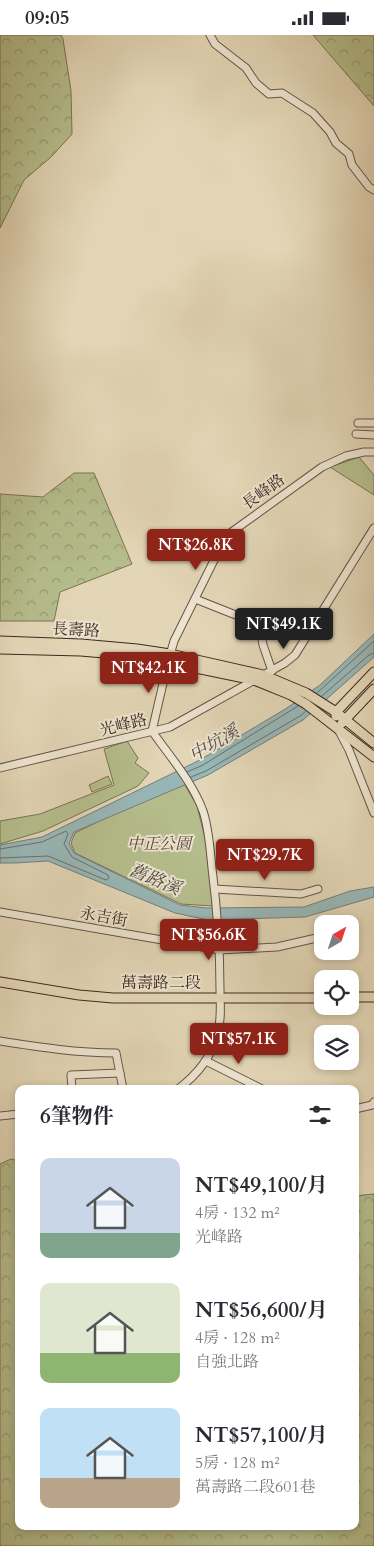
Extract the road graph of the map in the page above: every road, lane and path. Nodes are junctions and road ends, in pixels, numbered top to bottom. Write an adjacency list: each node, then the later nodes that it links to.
1 (210, 35): 2 (street)
2 (374, 191)
3 (358, 423): 4 (street)
4 (374, 423)
5 (356, 434): 6 (street)
6 (374, 435)
7 (374, 452): 9 (street, 長峰路)
8 (374, 528): 11 (street, 光峰路)
9 (195, 599): 10 (street); 15 (street, 長峰路)
10 (260, 623): 11 (street); 17 (street)
11 (309, 632): 17 (street, 光峰路)
12 (0, 641): 13 (main road, 長壽路)
13 (62, 647): 14 (main road, 長壽路); 15 (main road, 長壽路)
14 (0, 649)
15 (169, 658): 17 (main road, 長壽路); 18 (main road, 長壽路); 24 (street, 長峰路)
16 (374, 672): 21 (main road)
17 (268, 673): 18 (street, 光峰路); 20 (main road, 長壽路)
18 (254, 680): 20 (main road, 長壽路); 24 (street, 光峰路)
19 (374, 689): 22 (main road)
20 (293, 691): 21 (main road); 23 (main road)
21 (336, 712): 22 (main road); 23 (main road)
22 (345, 719): 23 (main road); 25 (main road)
23 (338, 728): 26 (main road); 28 (street)
24 (152, 731): 27 (street, 光峰路); 29 (street)
25 (374, 743)
26 (374, 757)
27 (0, 768)
28 (374, 813)
29 (214, 889): 30 (street); 33 (street)
30 (318, 889)
31 (0, 912): 33 (street, 永吉街)
32 (314, 939): 33 (street, 永吉街)
33 (220, 950): 35 (street)
34 (0, 982): 35 (main road, 萬壽路二段)
35 (220, 997): 38 (main road, 萬壽路二段); 40 (street)
36 (359, 997): 37 (main road)
37 (374, 997)
38 (314, 998)
39 (0, 1041): 41 (street)
40 (206, 1061): 44 (street); 45 (street)
41 (120, 1073): 42 (street); 43 (street)
42 (72, 1085)
43 (122, 1085)
44 (183, 1085)
45 (254, 1085)
46 (374, 1103): 47 (street)
47 (359, 1108)
48 (15, 1114): 49 (street)
49 (0, 1116)

